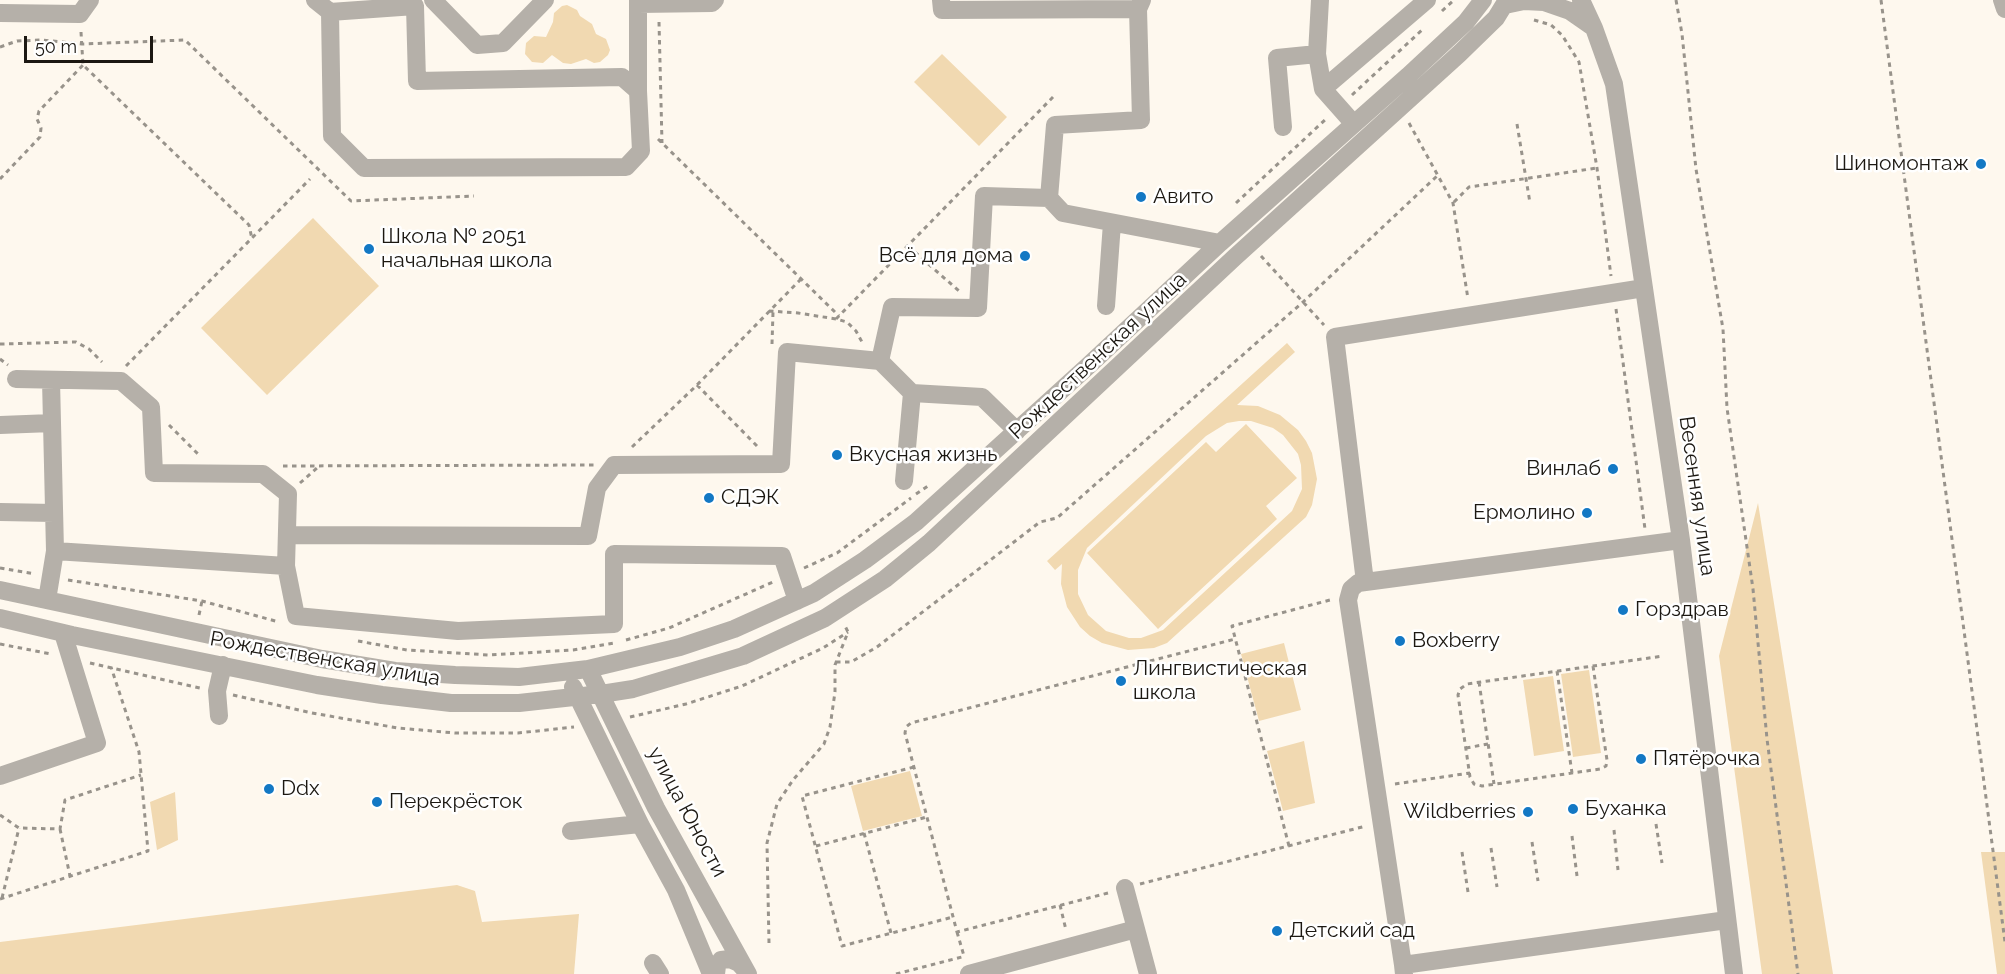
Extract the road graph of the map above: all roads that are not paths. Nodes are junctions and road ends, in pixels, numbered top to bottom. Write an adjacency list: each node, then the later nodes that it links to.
1 (315, 0): 17 (street)
2 (545, 0): 10 (street)
3 (715, 0): 11 (street)
4 (941, 0): 13 (street)
5 (1320, 0): 20 (street)
6 (1427, 0): 21 (street)
7 (1483, 0): 23 (street, Рождественская улица)
8 (1581, 0): 19 (street, Весенняя улица)
9 (2002, 0): 16 (street)
10 (433, 1): 14 (street)
11 (638, 2): 22 (street)
12 (1506, 3): 19 (street); 55 (street, Рождественская улица)
13 (1140, 5): 25 (street)
14 (415, 6): 17 (street); 22 (street)
15 (85, 7): 18 (street)
16 (2005, 9)
17 (330, 12): 22 (street)
18 (0, 13)
19 (1594, 28): 28 (street, Весенняя улица)
20 (1317, 54): 21 (street); 24 (street)
21 (1323, 89): 23 (street)
22 (638, 91)
23 (1354, 124): 27 (street, Рождественская улица)
24 (1283, 127)
25 (1049, 198): 26 (street); 30 (street)
26 (1112, 223): 27 (street); 29 (street)
27 (1220, 243): 36 (street, Рождественская улица)
28 (1644, 288): 42 (street, Весенняя улица); 46 (street)
29 (1106, 306)
30 (871, 360): 33 (street); 41 (street)
31 (16, 379): 32 (street)
32 (51, 380): 34 (street); 40 (street)
33 (912, 393): 36 (street); 37 (street)
34 (52, 423): 35 (street); 39 (street)
35 (0, 425)
36 (1017, 431): 49 (street, Рождественская улица)
37 (904, 481)
38 (0, 512): 39 (street)
39 (54, 513): 43 (street)
40 (286, 535): 41 (street); 45 (street)
41 (588, 536): 44 (street)
42 (1681, 540): 46 (street); 62 (street, Весенняя улица)
43 (55, 551): 45 (street); 48 (street)
44 (614, 554): 45 (street); 49 (street)
45 (286, 566)
46 (1365, 582): 65 (street)
47 (0, 590): 48 (street, Рождественская улица)
48 (47, 600): 54 (street, Рождественская улица)
49 (797, 601): 53 (street, Рождественская улица)
50 (0, 618): 51 (street, Рождественская улица)
51 (63, 633): 52 (street, Рождественская улица); 58 (street)
52 (223, 665): 56 (street, Рождественская улица); 57 (street)
53 (588, 669): 54 (street, Рождественская улица); 55 (street, улица Юности)
54 (566, 672): 56 (street)
55 (601, 694): 56 (street, Рождественская улица); 66 (street, улица Юности)
56 (578, 698): 59 (street)
57 (219, 716)
58 (0, 776)
59 (640, 824): 60 (street); 67 (street)
60 (571, 831)
61 (1125, 888): 63 (street)
62 (1727, 920): 65 (street); 70 (street, Весенняя улица)
63 (1136, 929): 64 (street); 69 (street)
64 (966, 965)
65 (1403, 970)
66 (748, 973): 68 (street)
67 (711, 974)
68 (716, 974)
69 (1148, 974)
70 (1734, 974)

